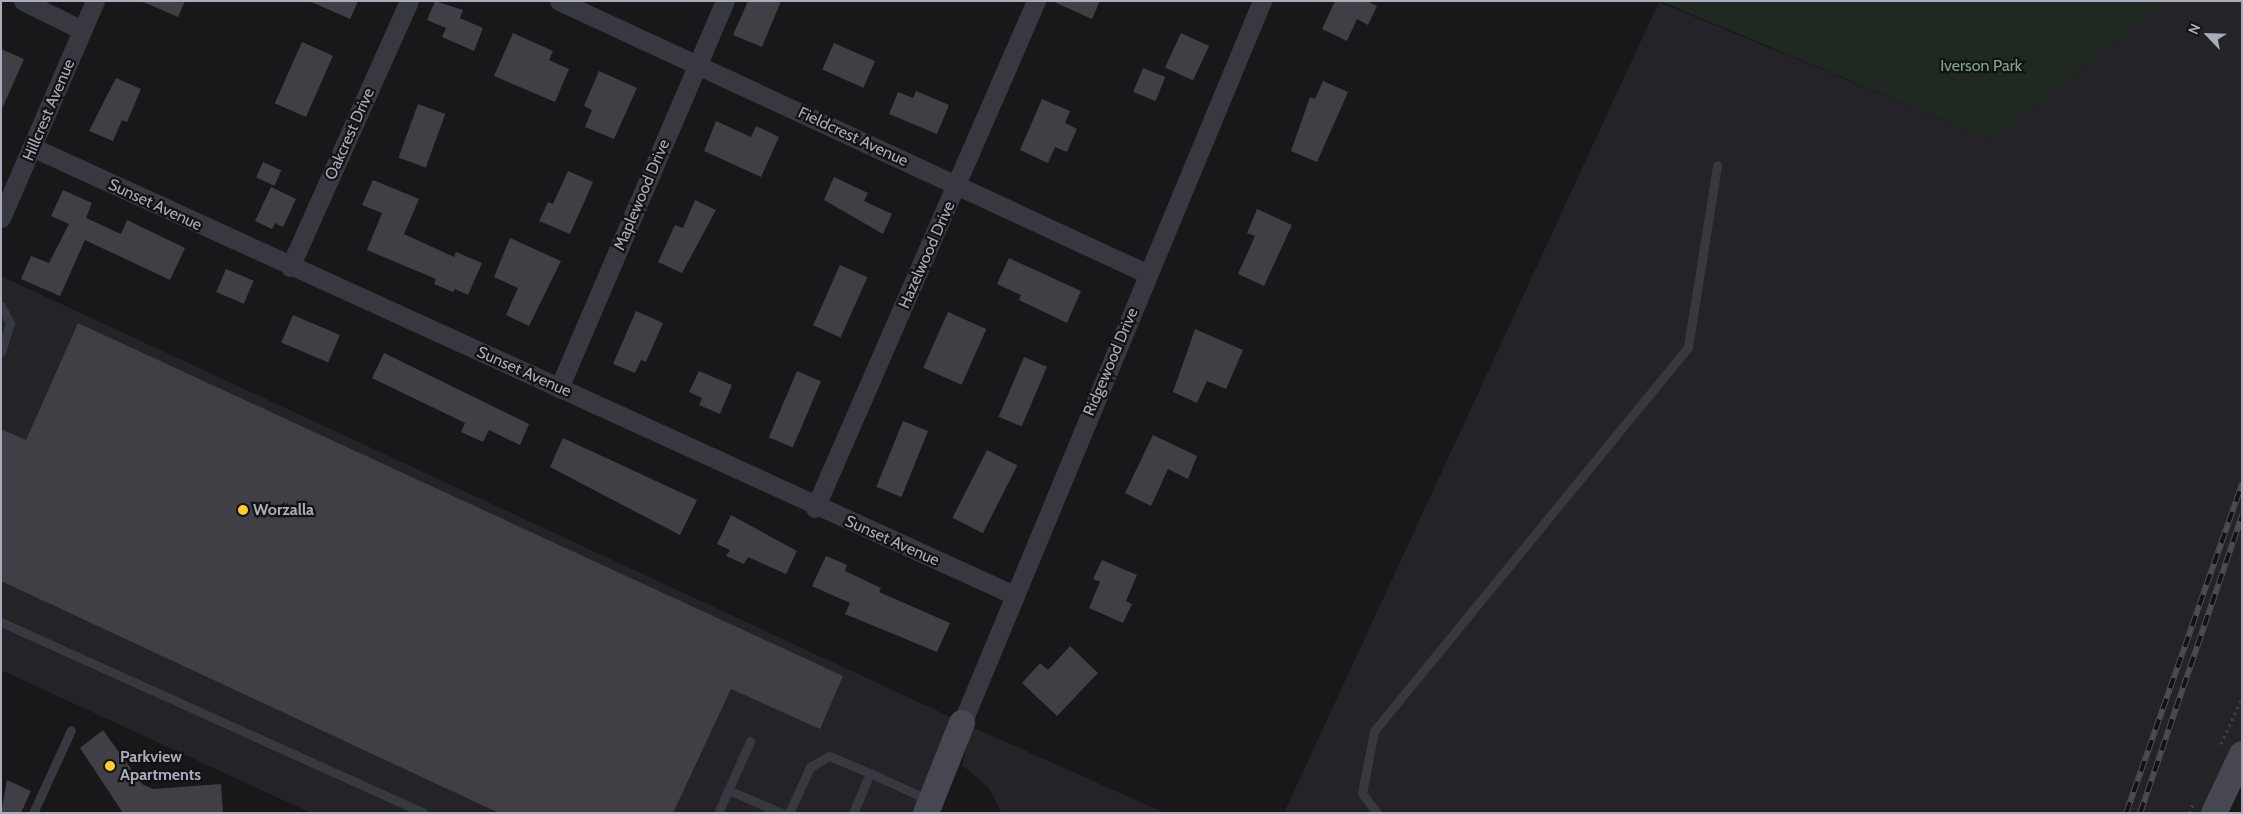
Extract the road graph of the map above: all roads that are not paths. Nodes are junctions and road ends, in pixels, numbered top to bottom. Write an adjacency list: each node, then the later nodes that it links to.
1 (22, 1): 8 (street)
2 (95, 1): 8 (street, Hillcrest Avenue)
3 (409, 1): 14 (street, Oakcrest Drive)
4 (558, 1): 9 (street, Fieldcrest Avenue)
5 (724, 1): 9 (street, Maplewood Drive)
6 (1036, 1): 12 (street, Hazelwood Drive)
7 (1262, 1): 15 (street, Ridgewood Drive)
8 (82, 30): 10 (street, Hillcrest Avenue)
9 (698, 65): 12 (street, Fieldcrest Avenue); 18 (street, Maplewood Drive)
10 (34, 148): 13 (street, Hillcrest Avenue); 14 (street, Sunset Avenue)
11 (1717, 165): 35 (lane)
12 (958, 186): 15 (street, Fieldcrest Avenue); 19 (street, Hazelwood Drive)
13 (1, 218)
14 (290, 267): 18 (street, Sunset Avenue)
15 (1148, 274): 20 (street, Ridgewood Drive)
16 (1, 306): 17 (lane)
17 (1, 352)
18 (559, 388): 19 (street, Sunset Avenue)
19 (815, 508): 20 (street, Sunset Avenue)
20 (1014, 595): 22 (street, Ridgewood Drive)
21 (1, 622): 30 (lane)
22 (962, 722): 28 (street)
23 (71, 730): 29 (lane)
24 (750, 741): 27 (lane)
25 (2242, 754): 36 (street)
26 (870, 774): 28 (lane); 33 (lane); 34 (lane)
27 (728, 790): 31 (lane); 32 (lane)
28 (928, 807)
29 (33, 813)
30 (424, 813)
31 (718, 813)
32 (782, 813)
33 (789, 813)
34 (853, 813)
35 (1377, 813)
36 (2214, 813)

